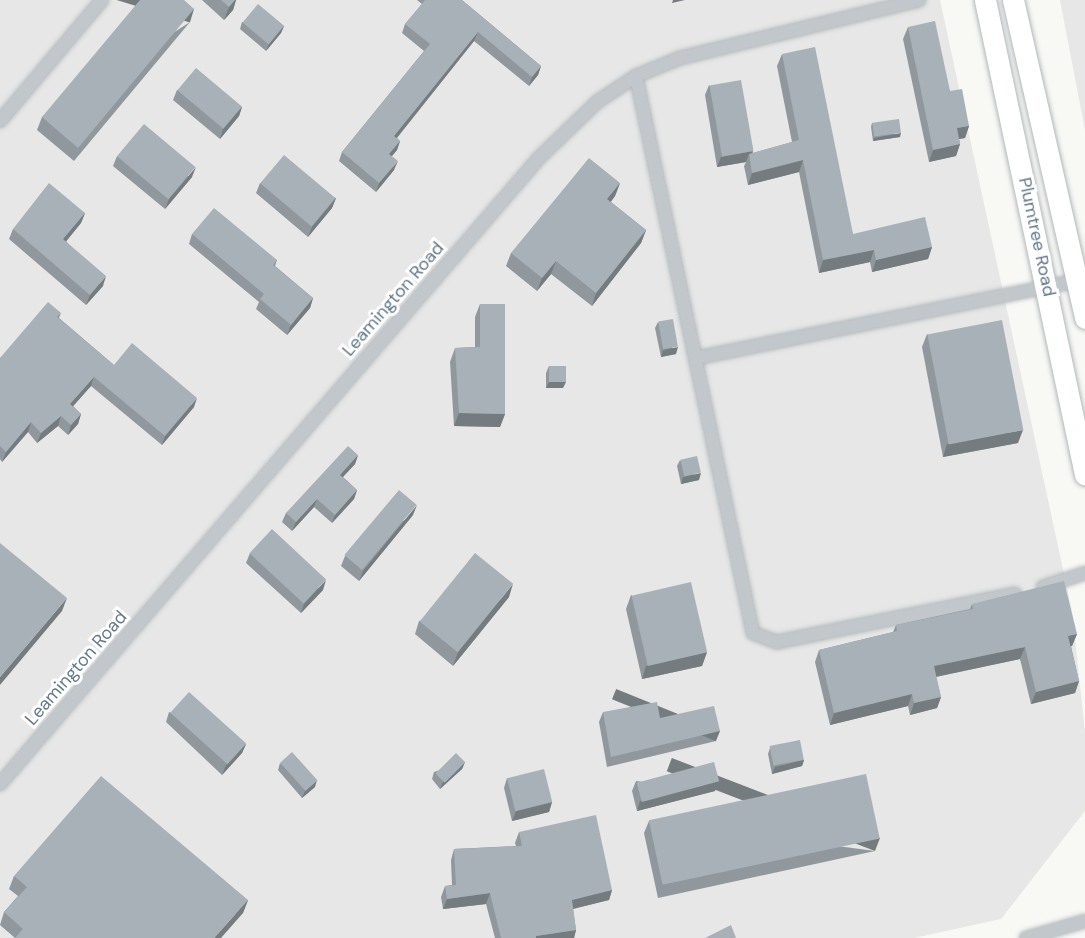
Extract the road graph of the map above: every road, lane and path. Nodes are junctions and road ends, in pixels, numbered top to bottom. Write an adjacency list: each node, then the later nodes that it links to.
1 (102, 0): 6 (street)
2 (919, 0): 5 (street, Leamington Road)
3 (985, 0): 8 (highway, Plumtree Road)
4 (1013, 0): 7 (highway, Plumtree Road)
5 (636, 76): 10 (street); 14 (street, Leamington Road)
6 (0, 121)
7 (1079, 280): 8 (street); 9 (highway, Plumtree Road)
8 (1048, 288): 10 (street); 11 (highway, Plumtree Road)
9 (1085, 318)
10 (697, 358): 13 (street)
11 (1078, 410): 12 (highway, Plumtree Road)
12 (1085, 475)
13 (1085, 573)
14 (0, 784)
15 (1085, 921): 16 (street)
16 (1026, 938)

